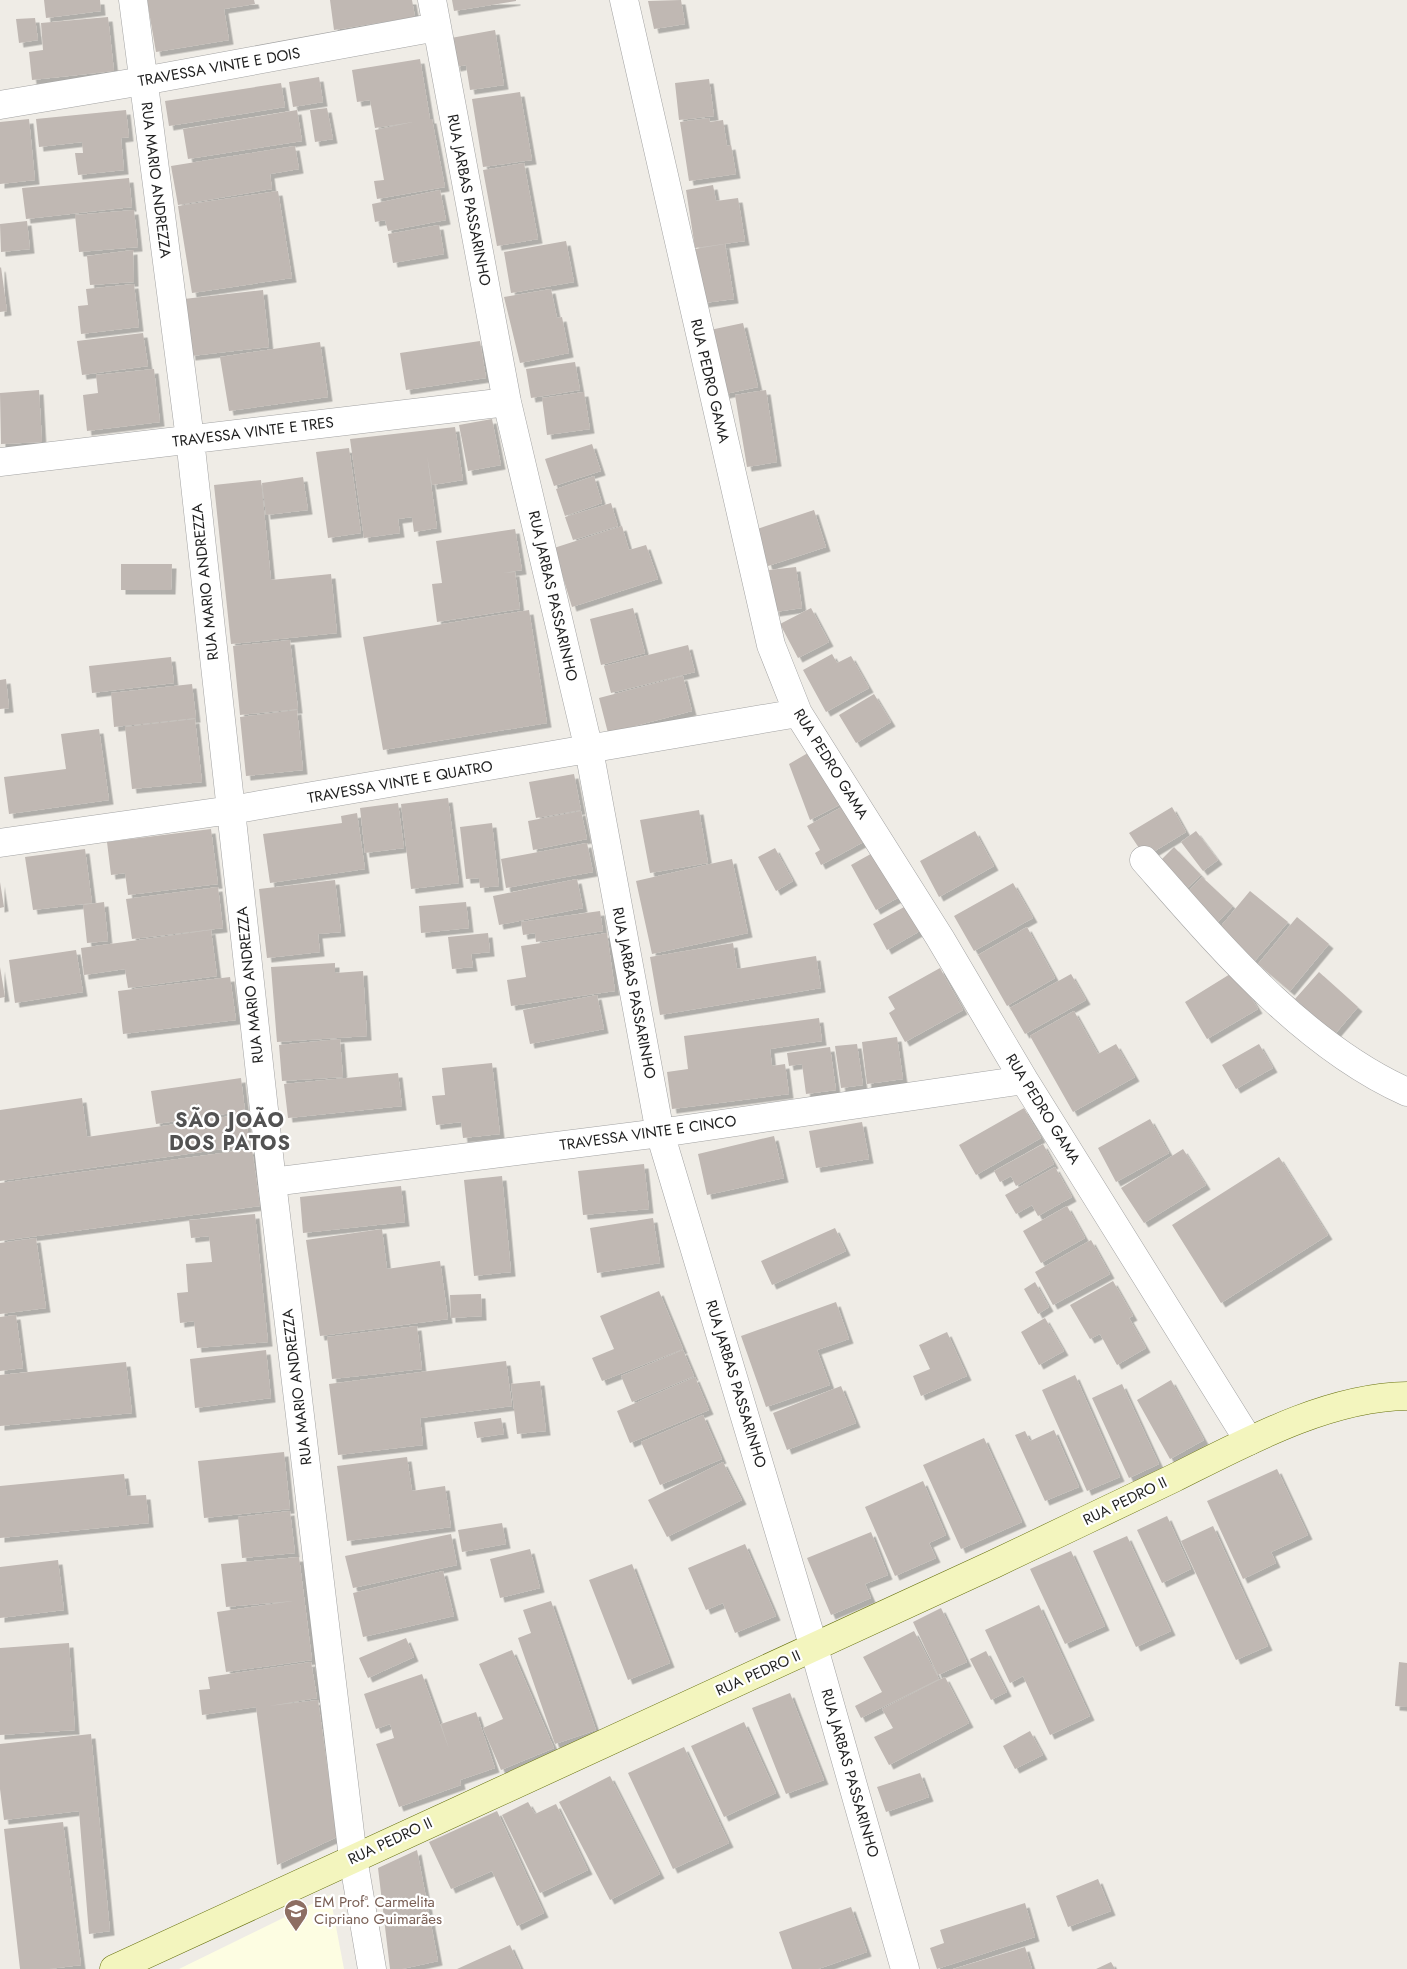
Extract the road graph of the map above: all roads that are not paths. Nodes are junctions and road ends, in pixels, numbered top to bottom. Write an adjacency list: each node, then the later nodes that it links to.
1 (133, 0): 5 (street, RUA MARIO ANDREZZA)
2 (432, 0): 4 (street, RUA JARBAS PASSARINHO)
3 (624, 0): 10 (street, RUA PEDRO GAMA)
4 (437, 27): 5 (street, TRAVESSA VINTE E DOIS); 7 (street, RUA JARBAS PASSARINHO)
5 (143, 81): 6 (street, TRAVESSA VINTE E DOIS); 8 (street, RUA MARIO ANDREZZA)
6 (0, 105)
7 (507, 402): 8 (street, TRAVESSA VINTE E TRES); 11 (street, RUA JARBAS PASSARINHO)
8 (190, 439): 9 (street, TRAVESSA VINTE E TRES); 12 (street, RUA MARIO ANDREZZA)
9 (0, 462)
10 (798, 714): 11 (street, TRAVESSA VINTE E QUATRO); 15 (street, RUA PEDRO GAMA)
11 (589, 750): 12 (street, TRAVESSA VINTE E QUATRO); 17 (street, RUA JARBAS PASSARINHO)
12 (231, 810): 13 (street, TRAVESSA VINTE E QUATRO); 18 (street, RUA MARIO ANDREZZA)
13 (0, 843)
14 (1144, 860): 16 (street)
15 (1024, 1080): 17 (street, TRAVESSA VINTE E CINCO); 20 (street, RUA PEDRO GAMA)
16 (1407, 1092)
17 (660, 1133): 18 (street, TRAVESSA VINTE E CINCO); 21 (street, RUA JARBAS PASSARINHO)
18 (272, 1182): 22 (street, RUA MARIO ANDREZZA)
19 (1407, 1396): 20 (street, RUA PEDRO II)
20 (1249, 1441): 21 (street, RUA PEDRO II)
21 (814, 1648): 22 (street, RUA PEDRO II); 25 (street, RUA JARBAS PASSARINHO)
22 (352, 1858): 23 (street, RUA PEDRO II); 24 (street, RUA MARIO ANDREZZA)
23 (114, 1969)
24 (372, 1969)
25 (905, 1969)

